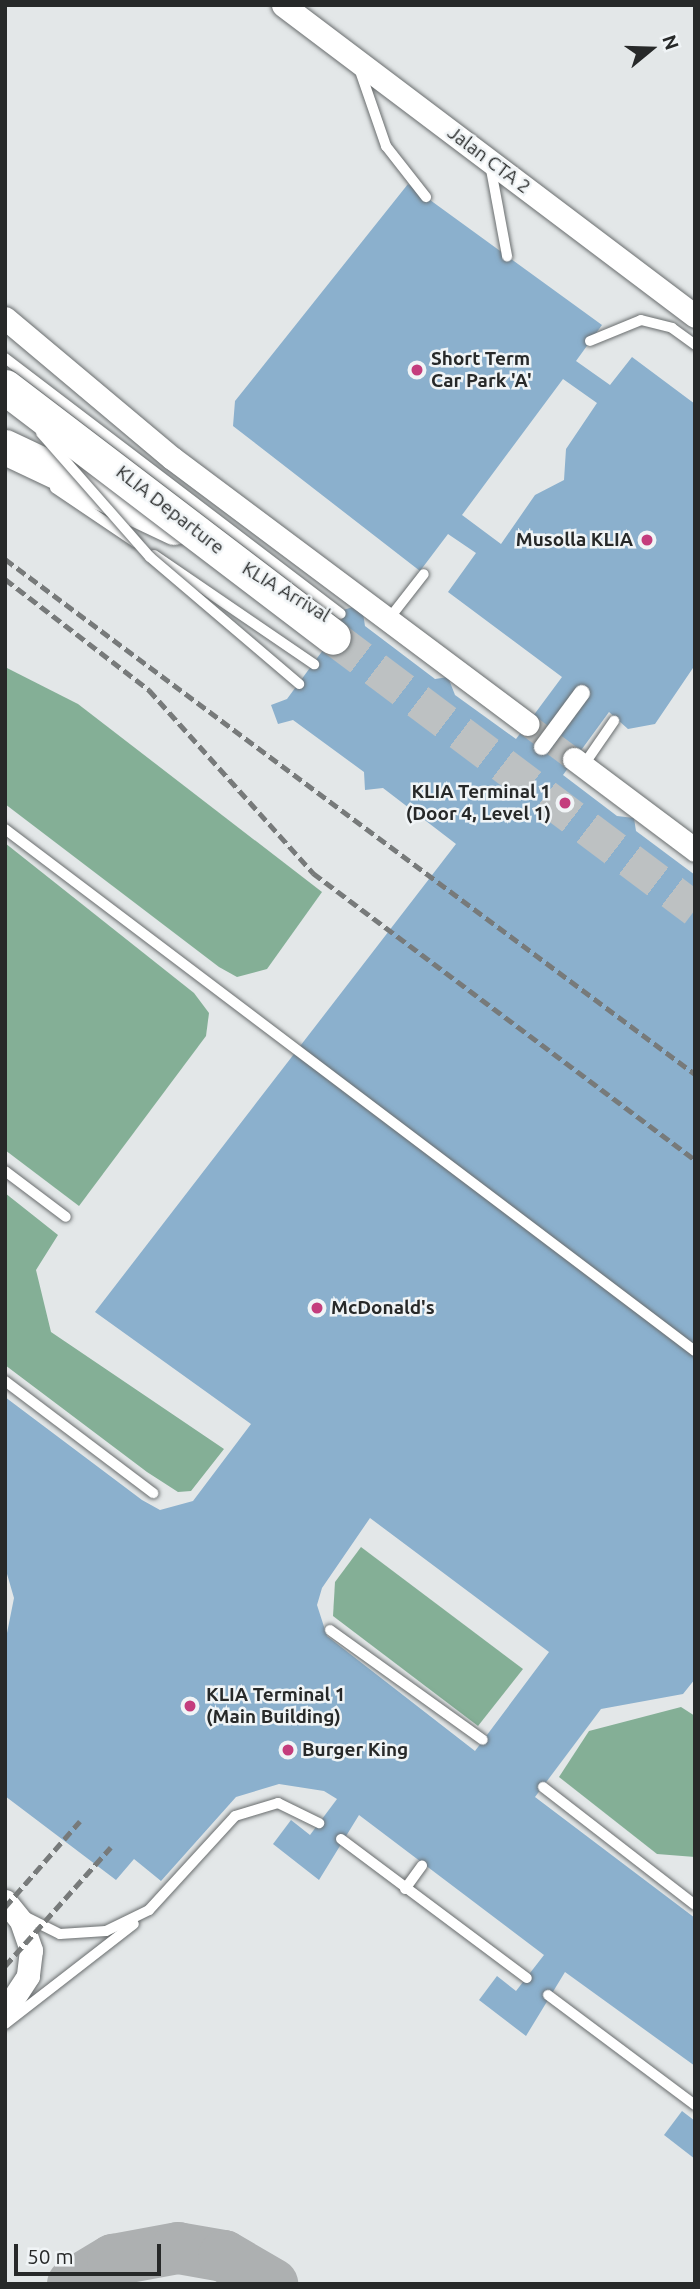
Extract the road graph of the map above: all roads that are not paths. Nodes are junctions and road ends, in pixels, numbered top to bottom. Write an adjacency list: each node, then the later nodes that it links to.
1 (283, 5): 2 (street, Jalan CTA 2)
2 (355, 59): 3 (street, Jalan CTA 2); 4 (lane)
3 (490, 161): 5 (lane); 6 (street, Jalan CTA 2)
4 (426, 197)
5 (507, 256)
6 (695, 316)
7 (5, 318): 16 (street)
8 (590, 341): 9 (lane)
9 (695, 345)
10 (5, 358): 17 (lane)
11 (5, 387): 17 (main road, KLIA Departure, bridge)
12 (5, 394): 18 (lane, bridge)
13 (5, 447): 17 (main road, KLIA Arrival)
14 (5, 454): 17 (lane)
15 (424, 574): 16 (lane)
16 (388, 620): 21 (street)
17 (332, 635)
18 (299, 684)
19 (582, 692): 22 (street, bridge)
20 (614, 721): 23 (lane)
21 (527, 724)
22 (542, 747)
23 (578, 763): 25 (street)
24 (5, 829): 28 (lane)
25 (695, 850)
26 (5, 1171): 27 (lane)
27 (66, 1217)
28 (695, 1352)
29 (5, 1381): 30 (lane)
30 (29, 1398): 31 (lane); 32 (lane)
31 (21, 1409)
32 (153, 1493)
33 (330, 1630): 34 (lane)
34 (483, 1740)
35 (543, 1787): 41 (lane)
36 (319, 1823): 42 (lane)
37 (341, 1839): 39 (lane)
38 (422, 1866): 39 (lane)
39 (405, 1889): 43 (lane)
40 (9, 1904): 42 (lane); 45 (street)
41 (695, 1905)
42 (149, 1910): 46 (lane)
43 (527, 1978)
44 (548, 1995): 47 (lane)
45 (5, 2011)
46 (5, 2024)
47 (695, 2105)

